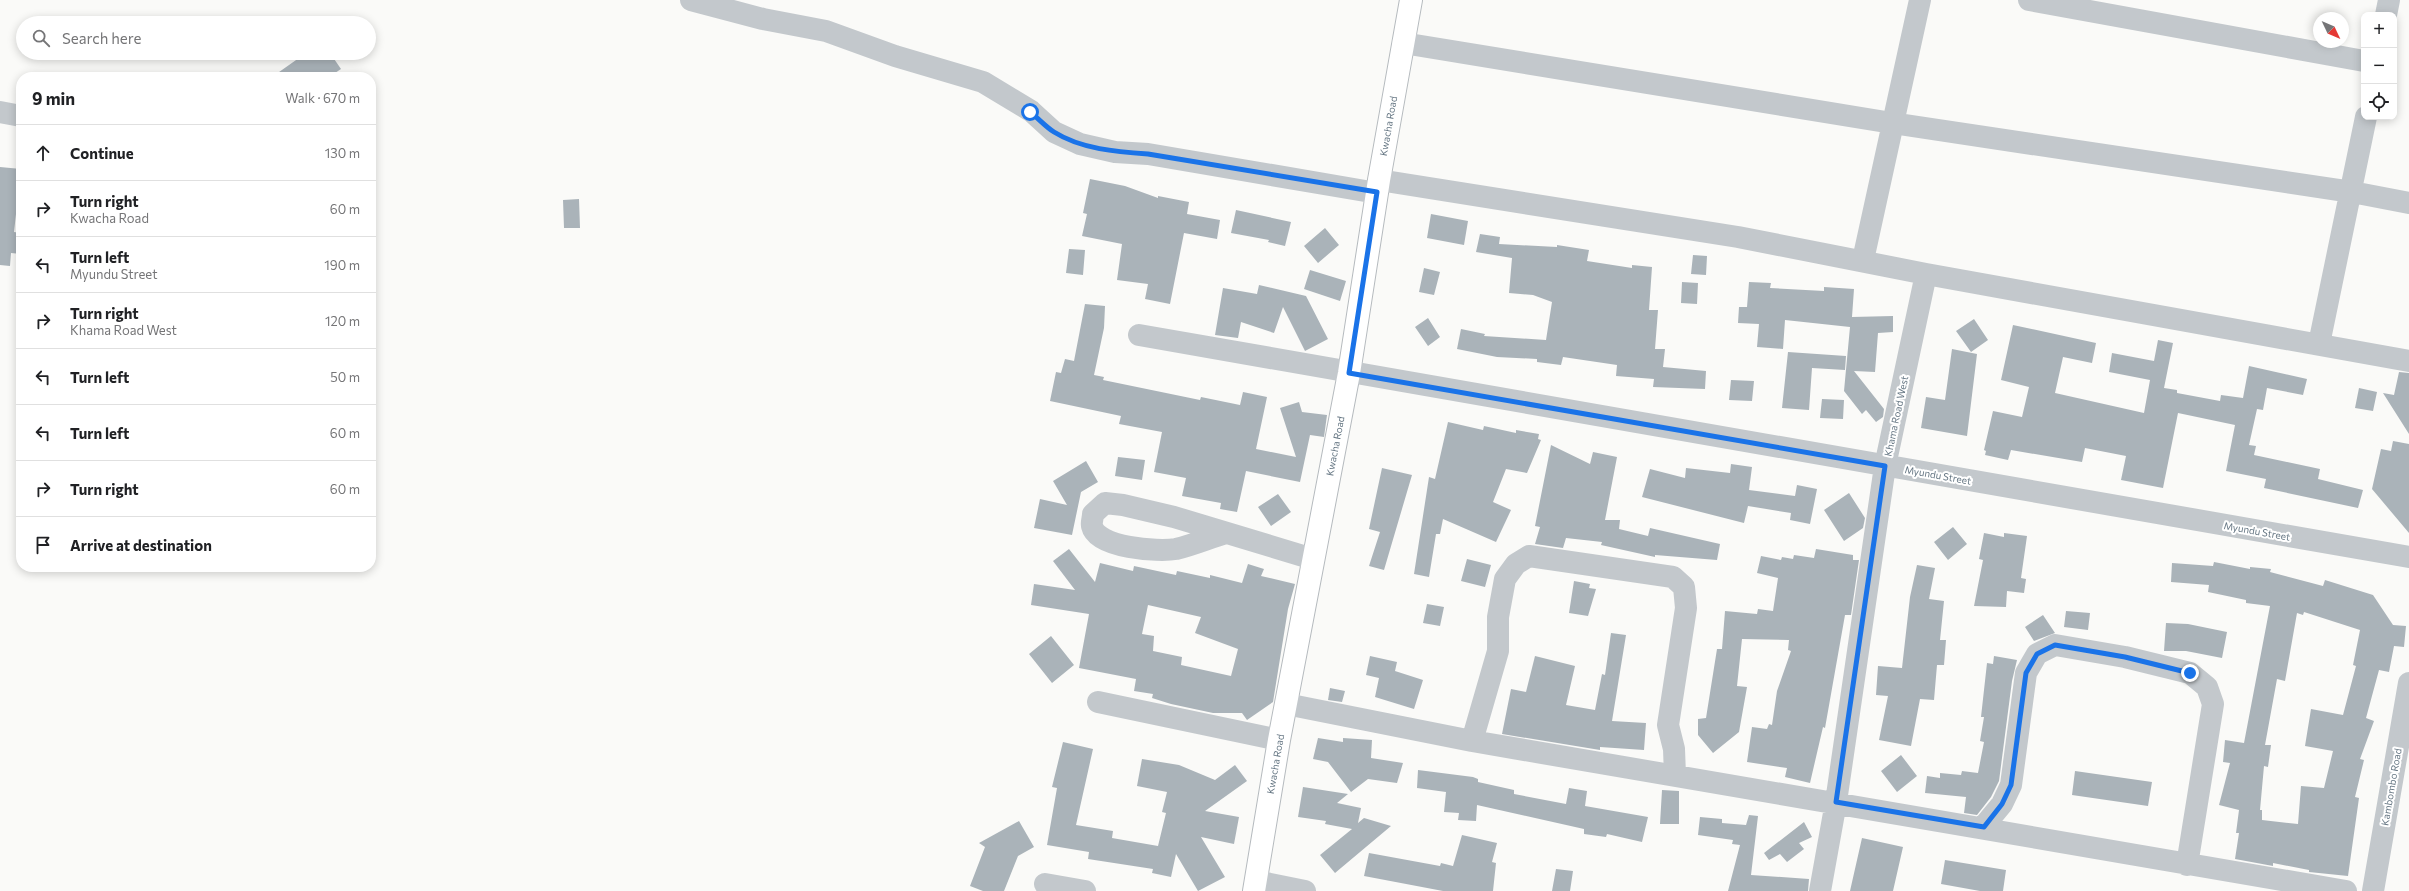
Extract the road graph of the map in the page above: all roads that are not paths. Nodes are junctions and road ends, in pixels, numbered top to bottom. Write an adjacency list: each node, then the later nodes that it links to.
1 (690, 0): 13 (street)
2 (1411, 0): 7 (main road, Kwacha Road)
3 (1920, 0): 12 (street)
4 (2029, 0): 8 (street)
5 (2389, 0): 6 (street)
6 (2387, 12)
7 (1403, 43): 12 (street); 13 (main road, Kwacha Road)
8 (2361, 61)
9 (0, 112): 10 (street)
10 (16, 115)
11 (2365, 120): 14 (street)
12 (1892, 122): 14 (street); 16 (street)
13 (1378, 186): 16 (street); 21 (main road, Kwacha Road)
14 (2352, 192): 15 (street); 19 (street)
15 (2409, 203)
16 (1863, 260): 17 (street)
17 (1926, 274): 19 (street); 22 (street, Khama Road West)
18 (1139, 335): 21 (street, Myundu Street)
19 (2319, 344): 20 (street)
20 (2409, 361)
21 (1349, 373): 22 (street, Myundu Street); 25 (main road, Kwacha Road)
22 (1885, 466): 24 (street, Myundu Street); 32 (street, Khama Road West)
23 (1226, 533): 23 (street); 25 (street)
24 (2409, 557)
25 (1313, 559): 28 (main road, Kwacha Road)
26 (2409, 684): 41 (street, Kambombo Road)
27 (1098, 702): 29 (street)
28 (1286, 704): 29 (main road, Kwacha Road); 30 (street)
29 (1279, 740): 36 (main road, Kwacha Road)
30 (1472, 741): 31 (street); 31 (street)
31 (1675, 774): 32 (street)
32 (1836, 802): 33 (street); 39 (street, Khama Road West)
33 (1984, 827): 34 (street); 34 (street)
34 (2187, 865): 40 (street)
35 (1045, 884): 37 (street)
36 (1255, 886): 38 (street)
37 (1085, 891)
38 (1305, 891)
39 (1820, 891)
40 (2346, 891)
41 (2373, 891)

